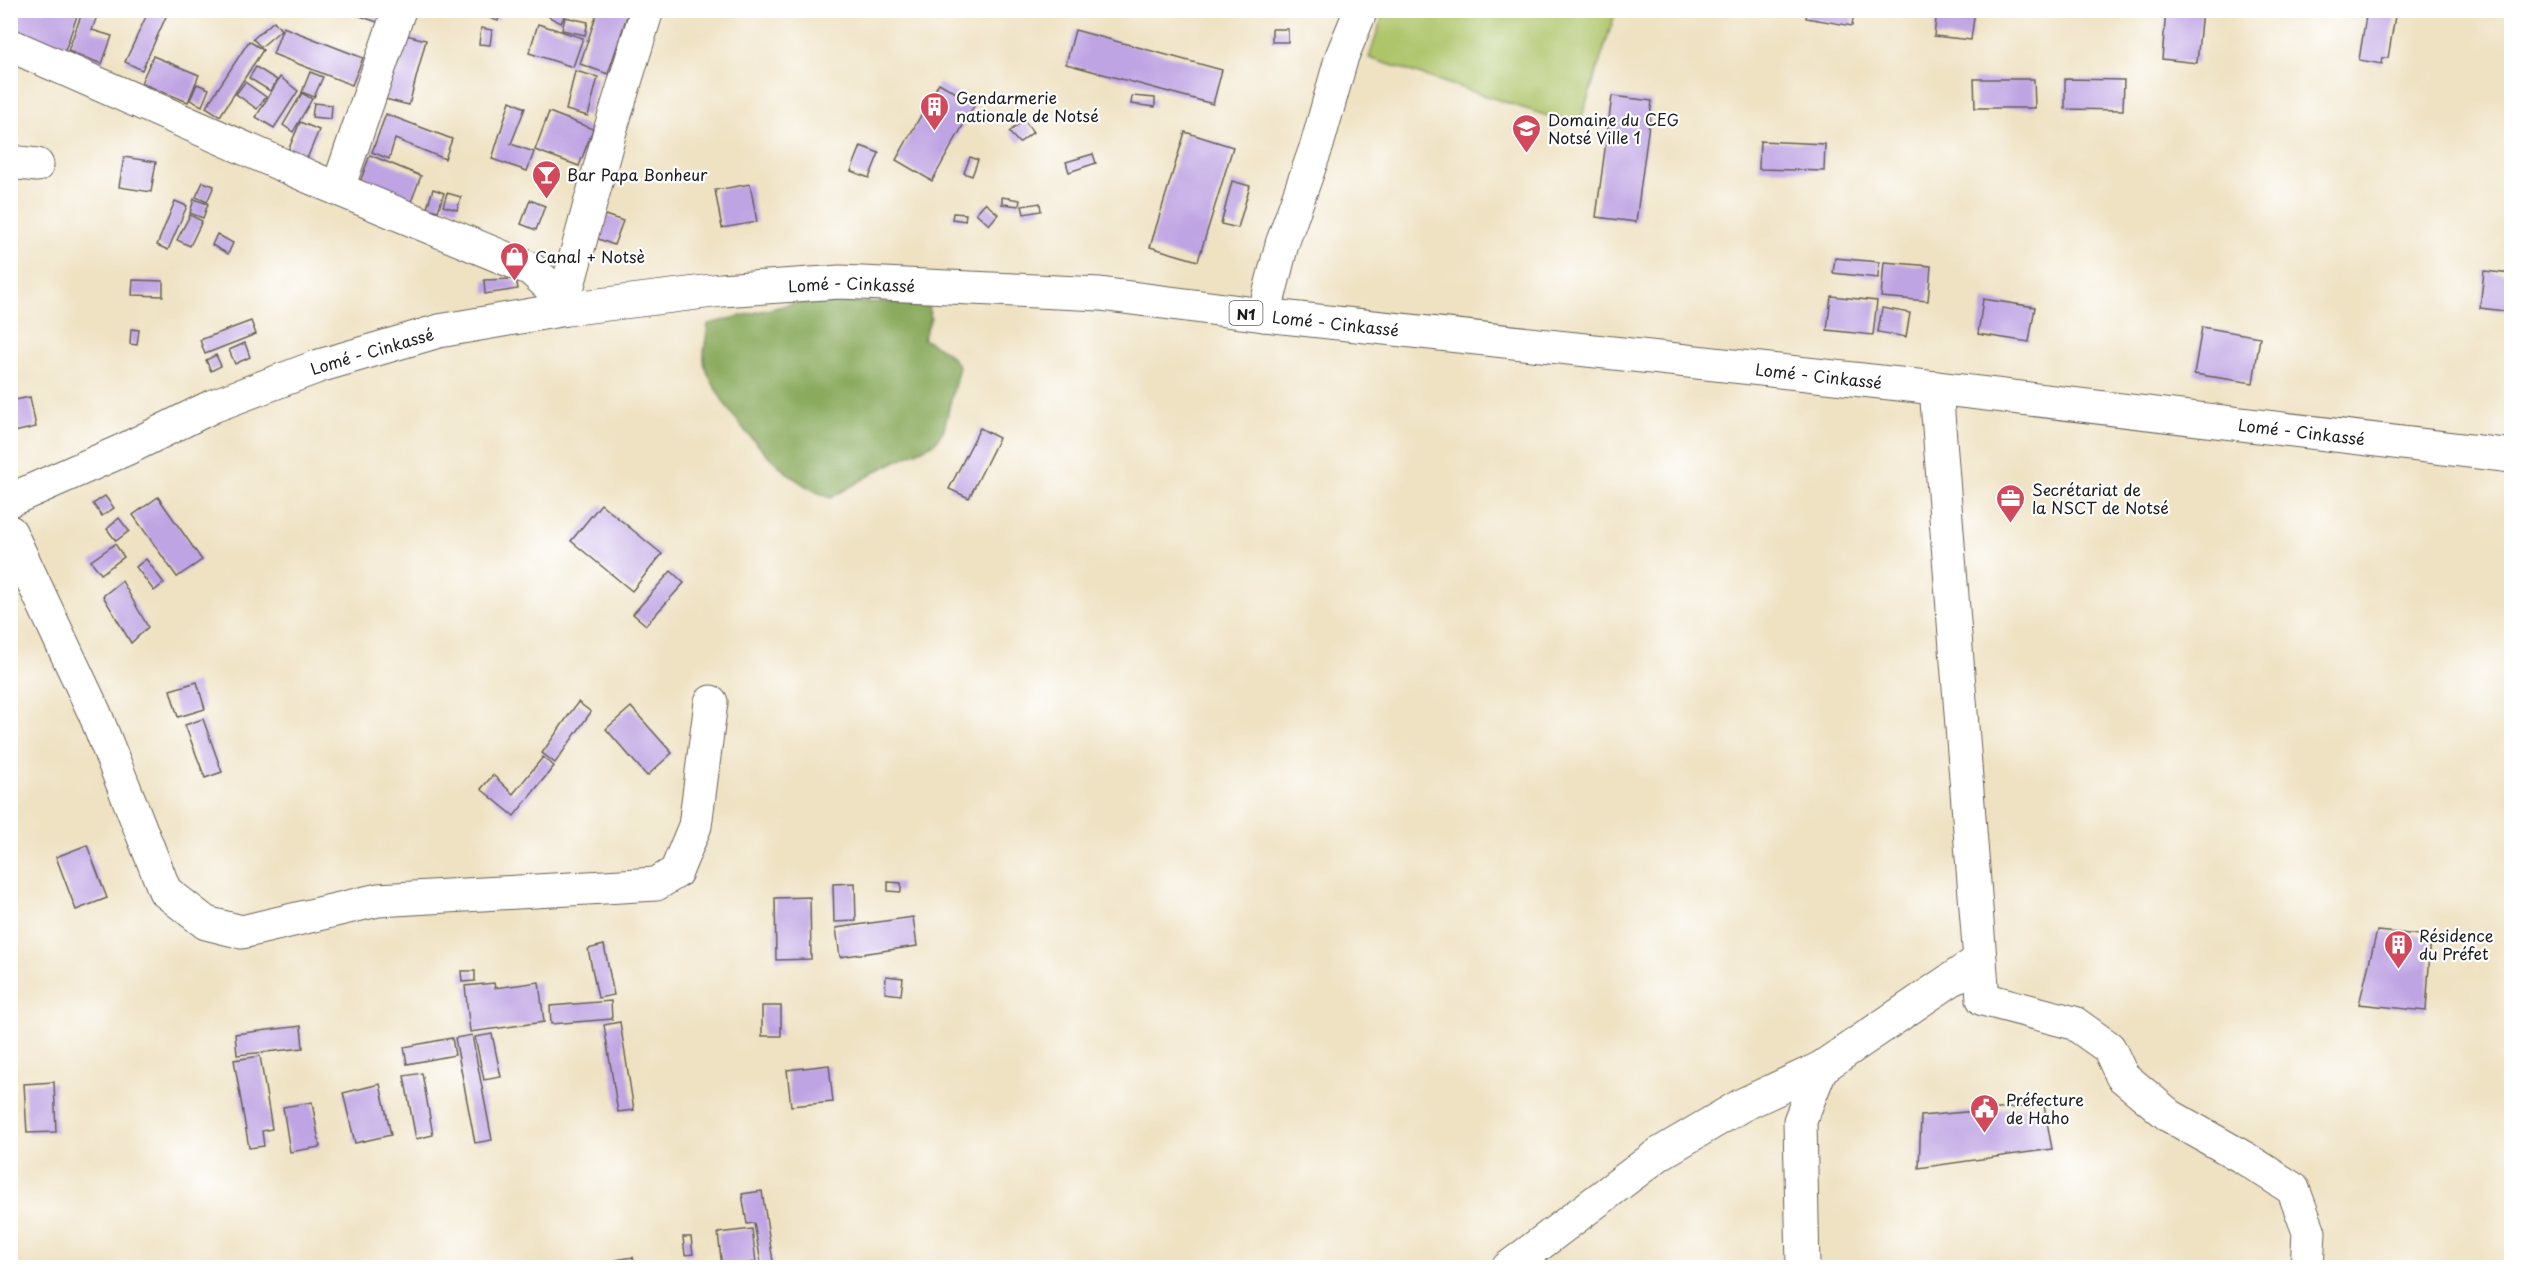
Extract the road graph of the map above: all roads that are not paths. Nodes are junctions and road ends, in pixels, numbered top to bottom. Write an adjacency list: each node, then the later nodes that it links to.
1 (399, 10): 5 (main road)
2 (647, 10): 6 (main road)
3 (1361, 10): 7 (main road)
4 (10, 45): 5 (main road)
5 (338, 188): 6 (main road)
6 (565, 305): 7 (main road, Lomé - Cinkassé / N1); 10 (main road, Lomé - Cinkassé / N1)
7 (1264, 315): 8 (main road, Lomé - Cinkassé / N1)
8 (1936, 388): 9 (main road, Lomé - Cinkassé / N1); 13 (main road)
9 (2511, 456)
10 (10, 500)
11 (10, 532): 12 (main road)
12 (711, 702)
13 (1980, 960): 14 (main road); 17 (main road)
14 (1821, 1068): 15 (main road); 16 (main road)
15 (1508, 1268)
16 (1803, 1268)
17 (2307, 1268)

